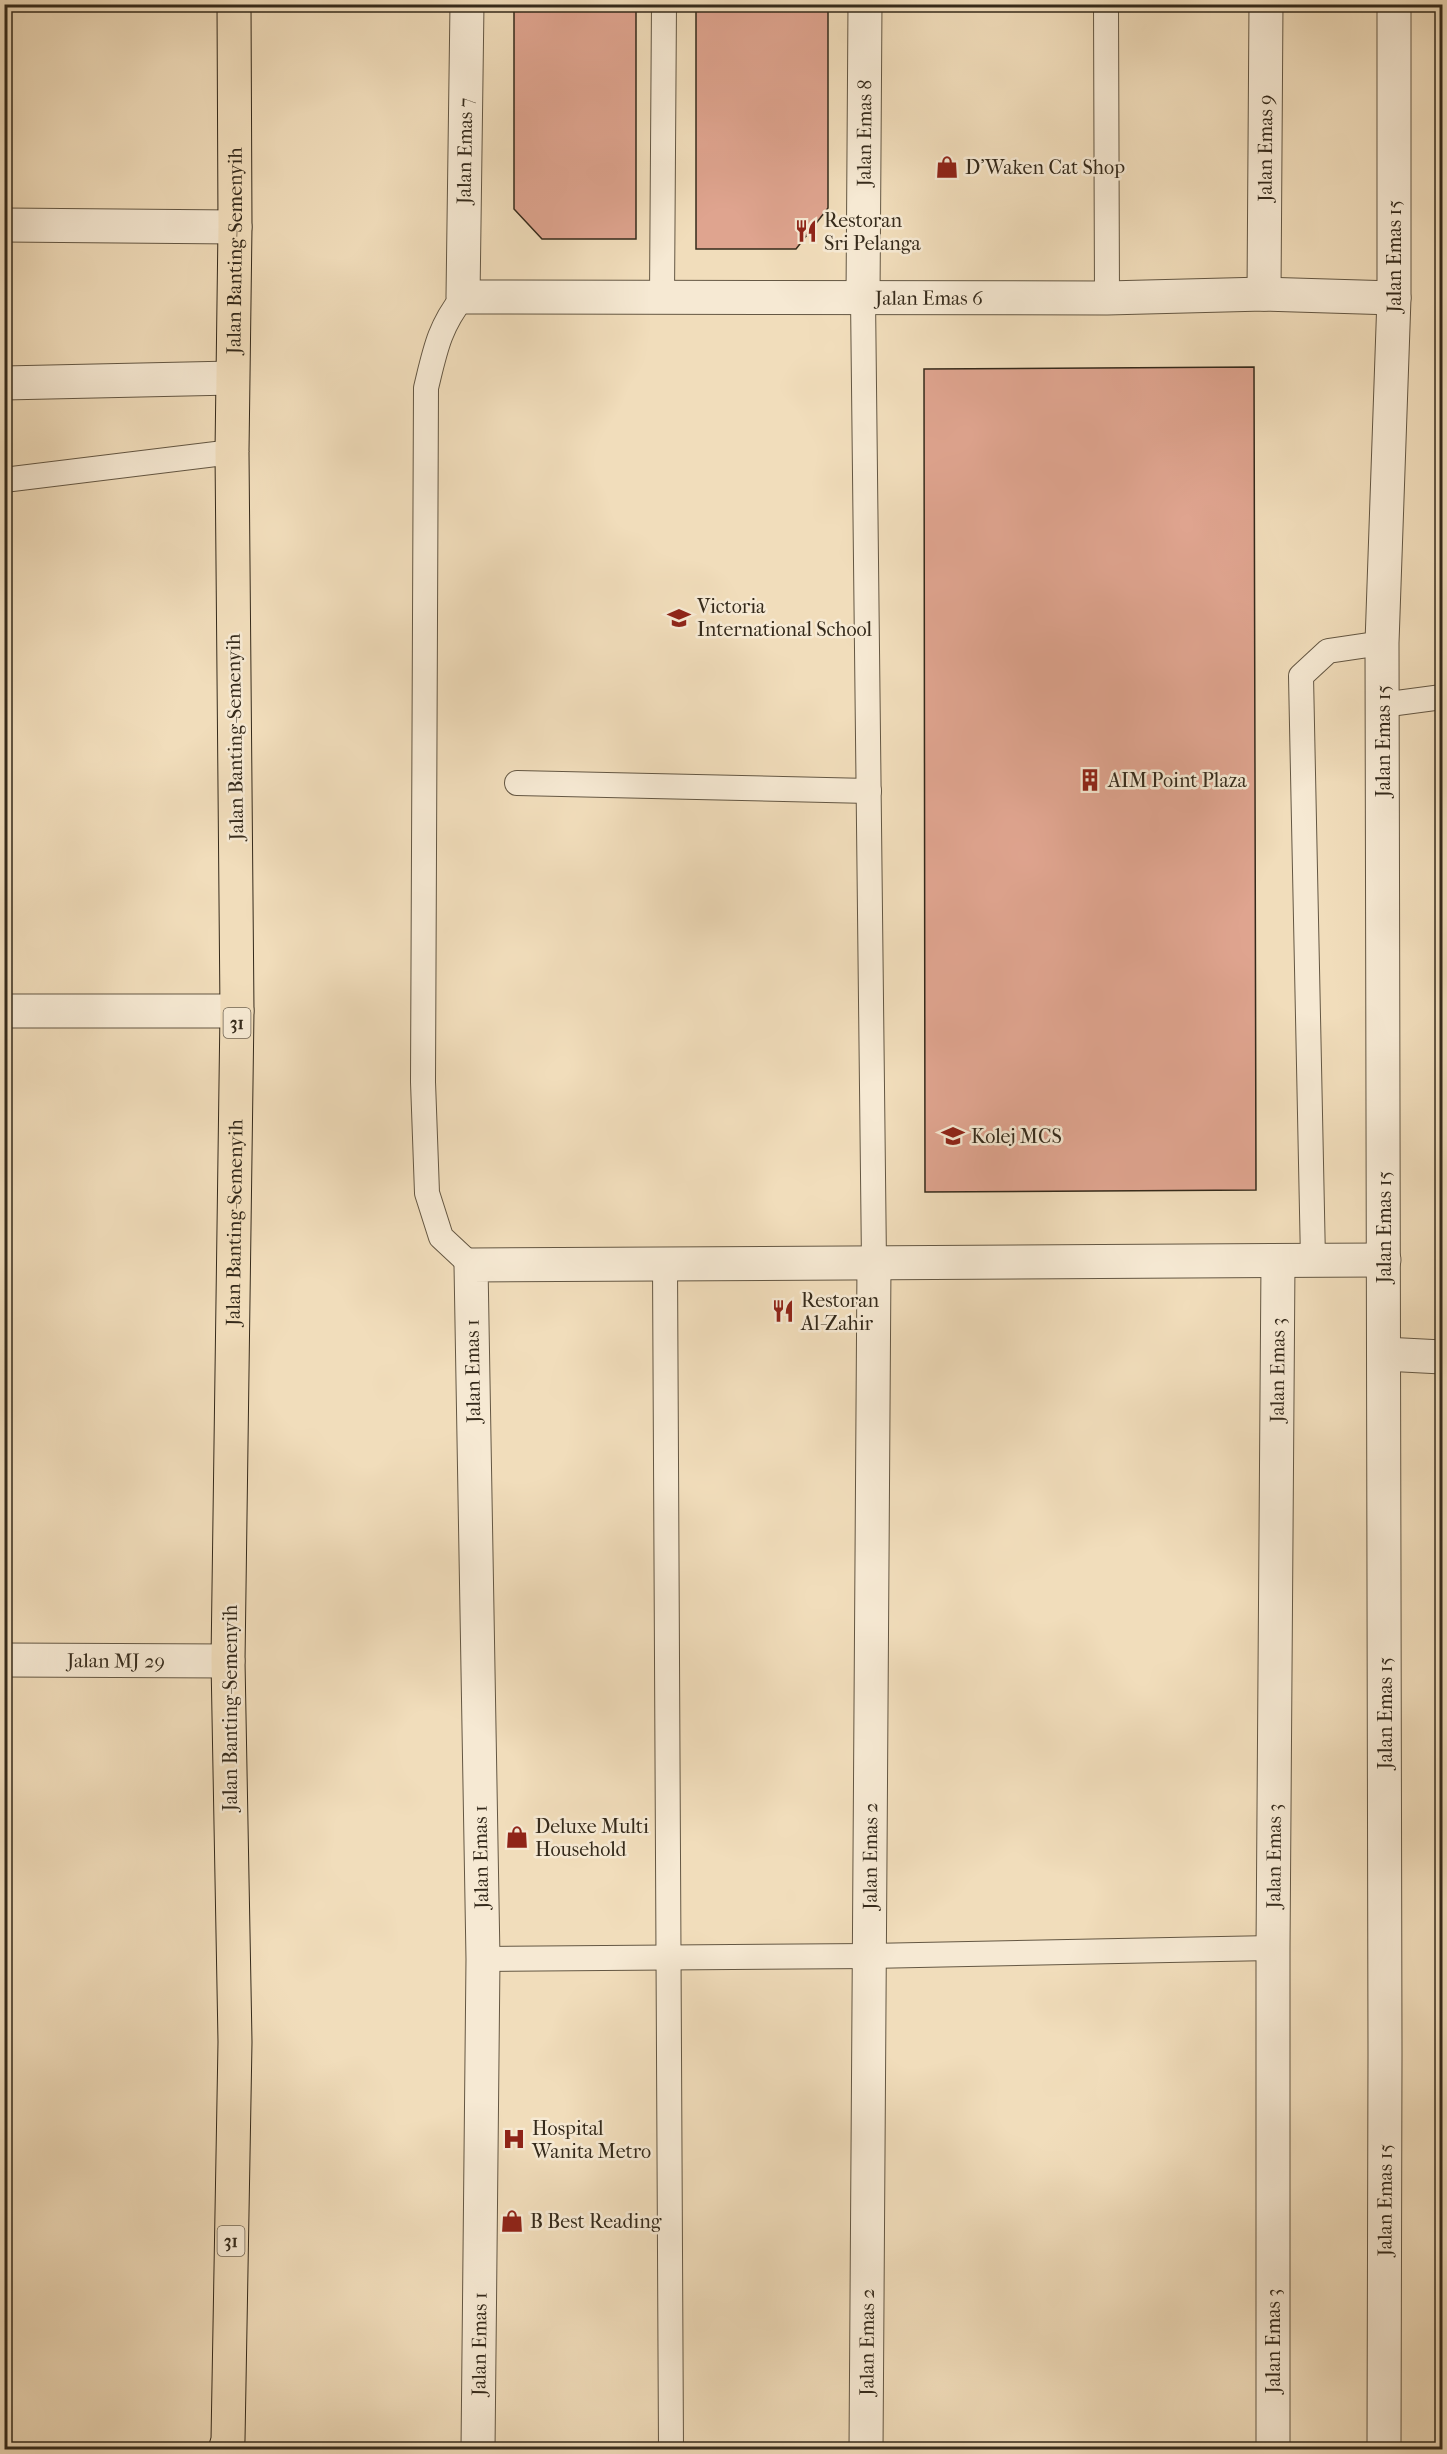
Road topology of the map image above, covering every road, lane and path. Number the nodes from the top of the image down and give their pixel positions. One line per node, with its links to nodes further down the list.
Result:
1 (234, 4): 9 (main road, Jalan Banting-Semenyih / 31)
2 (467, 4): 11 (street, Jalan Emas 7)
3 (664, 4): 12 (lane)
4 (865, 4): 13 (street, Jalan Emas 8)
5 (1106, 4): 14 (lane)
6 (1266, 4): 10 (street, Jalan Emas 9)
7 (1394, 4): 15 (street, Jalan Emas 15)
8 (4, 225): 9 (street)
9 (235, 227): 16 (main road, Jalan Banting-Semenyih / 31)
10 (1264, 294): 14 (street, Jalan Emas 6); 15 (street, Jalan Emas 6)
11 (463, 297): 12 (street, Jalan Emas 6); 32 (lane)
12 (662, 297): 13 (street, Jalan Emas 6)
13 (863, 298): 14 (street, Jalan Emas 6); 24 (lane)
14 (1107, 298)
15 (1394, 298): 20 (street, Jalan Emas 15)
16 (232, 378): 17 (street); 18 (main road, Jalan Banting-Semenyih / 31)
17 (4, 383)
18 (232, 452): 19 (lane); 26 (main road, Jalan Banting-Semenyih / 31)
19 (4, 480)
20 (1382, 643): 22 (street, Jalan Emas 15); 27 (lane)
21 (1443, 697): 22 (lane)
22 (1382, 705): 28 (street, Jalan Emas 15)
23 (517, 783): 24 (lane)
24 (869, 791): 30 (lane)
25 (4, 1011): 26 (street)
26 (237, 1011): 36 (main road, Jalan Banting-Semenyih / 31)
27 (1313, 1260): 28 (street); 29 (street)
28 (1384, 1260): 33 (street, Jalan Emas 15)
29 (1278, 1261): 30 (street); 37 (street, Jalan Emas 3)
30 (874, 1263): 31 (street); 38 (street, Jalan Emas 2)
31 (665, 1264): 32 (street); 39 (lane)
32 (471, 1265): 40 (street, Jalan Emas 1)
33 (1384, 1354): 34 (street); 46 (street, Jalan Emas 15)
34 (1443, 1357)
35 (4, 1660): 36 (street, Jalan MJ 29)
36 (228, 1661): 41 (main road, Jalan Banting-Semenyih / 31)
37 (1273, 1948): 38 (lane); 45 (street, Jalan Emas 3)
38 (869, 1956): 39 (lane); 44 (street, Jalan Emas 2)
39 (667, 1958): 40 (lane); 43 (lane)
40 (483, 1959): 42 (street, Jalan Emas 1)
41 (228, 2446)
42 (478, 2450)
43 (671, 2450)
44 (866, 2450)
45 (1272, 2450)
46 (1384, 2450)

